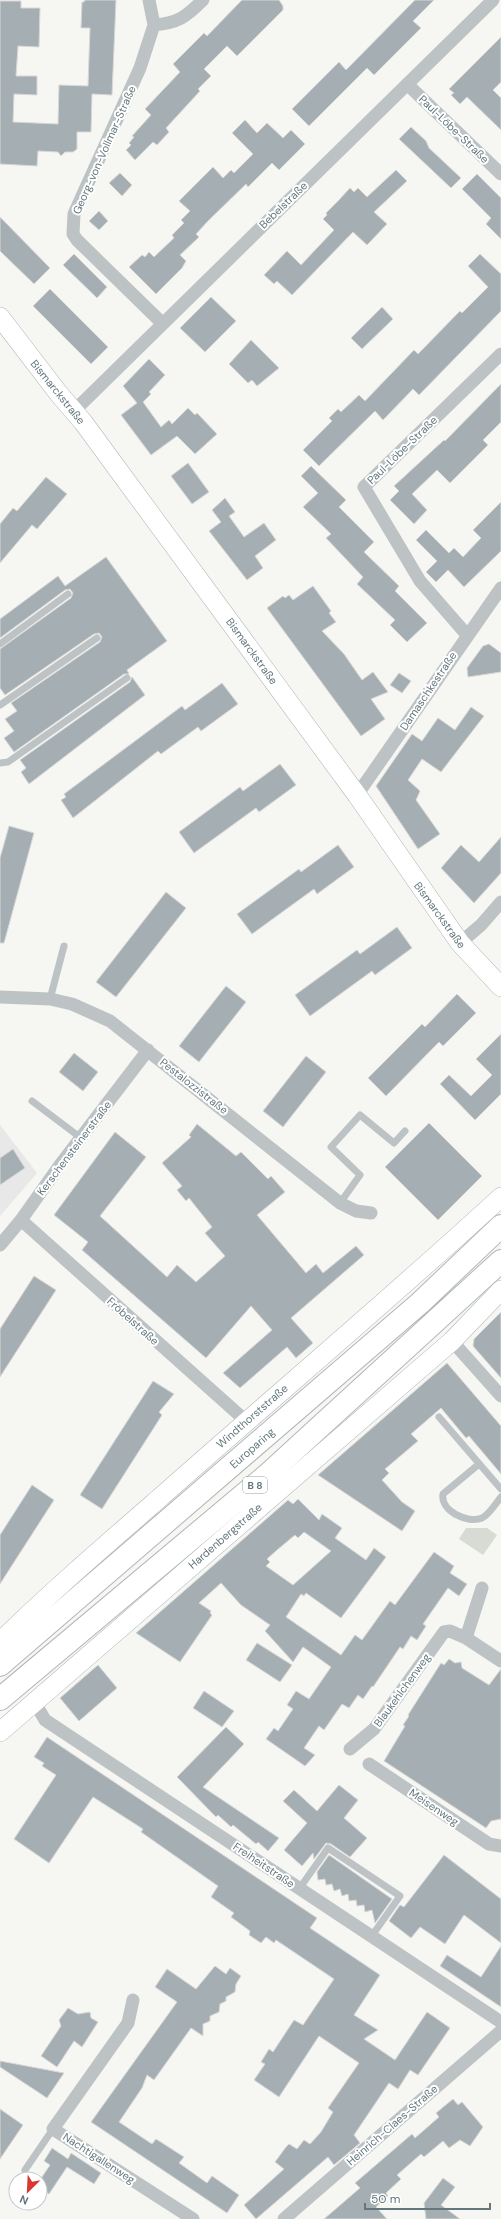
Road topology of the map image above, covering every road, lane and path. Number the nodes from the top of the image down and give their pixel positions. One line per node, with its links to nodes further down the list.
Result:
1 (149, 0): 4 (street)
2 (203, 0): 4 (street)
3 (493, 0): 5 (street, Bebelstraße)
4 (154, 25): 8 (street, Georg-von-Vollmar-Straße)
5 (408, 84): 6 (street, Paul-Löbe-Straße); 8 (street, Bebelstraße)
6 (501, 174)
7 (0, 317): 10 (main road, Bismarckstraße)
8 (162, 324): 10 (street, Bebelstraße)
9 (501, 354): 13 (street, Paul-Löbe-Straße)
10 (74, 411): 19 (main road, Bismarckstraße)
11 (501, 588): 13 (street, Damaschkestraße)
12 (68, 594): 15 (lane)
13 (467, 635): 19 (street, Damaschkestraße)
14 (97, 638): 17 (lane)
15 (0, 644)
16 (127, 678): 18 (lane)
17 (0, 705)
18 (0, 763)
19 (357, 795): 21 (main road, Bismarckstraße)
20 (501, 902): 21 (street)
21 (460, 943): 23 (main road, Bismarckstraße)
22 (64, 946): 25 (lane)
23 (501, 987)
24 (0, 997): 25 (street, Pestalozzistraße)
25 (50, 999): 26 (street, Pestalozzistraße)
26 (148, 1050): 29 (street, Kerschensteinerstraße); 31 (street, Pestalozzistraße)
27 (32, 1101): 29 (lane)
28 (405, 1131): 31 (lane)
29 (81, 1138): 33 (street, Kerschensteinerstraße)
30 (501, 1197): 41 (main road, Windthorststraße)
31 (340, 1203): 32 (street, Pestalozzistraße)
32 (371, 1213)
33 (21, 1220): 35 (street, Kerschensteinerstraße); 41 (street, Fröbelstraße)
34 (501, 1226): 52 (highway, Europaring / B 8)
35 (0, 1245)
36 (501, 1261): 53 (highway, B 8)
37 (501, 1290): 38 (main road, Hardenbergstraße)
38 (452, 1341): 39 (street); 54 (main road, Hardenbergstraße)
39 (501, 1396)
40 (439, 1417): 42 (lane)
41 (246, 1421): 47 (main road, Windthorststraße)
42 (479, 1464): 43 (lane); 45 (lane)
43 (501, 1489)
44 (501, 1497): 45 (lane)
45 (499, 1505)
46 (482, 1588): 49 (street)
47 (39, 1604): 48 (street, Windthorststraße); 50 (main road)
48 (0, 1631)
49 (466, 1638): 51 (street); 56 (street, Blaukehlchenweg)
50 (0, 1642)
51 (501, 1661)
52 (0, 1665)
53 (0, 1699)
54 (34, 1701): 55 (main road, Hardenbergstraße); 59 (street, Freiheitstraße)
55 (0, 1732)
56 (350, 1749)
57 (369, 1764): 58 (street, Meisenweg)
58 (501, 1846)
59 (299, 1889): 60 (street, Freiheitstraße); 60 (lane)
60 (371, 1937): 62 (street, Freiheitstraße)
61 (133, 2000): 64 (street, Nachtigallenweg)
62 (501, 2022)
63 (501, 2031): 67 (street, Heinrich-Claes-Straße)
64 (53, 2129): 65 (lane); 66 (street, Nachtigallenweg)
65 (25, 2170)
66 (193, 2219)
67 (284, 2219)

